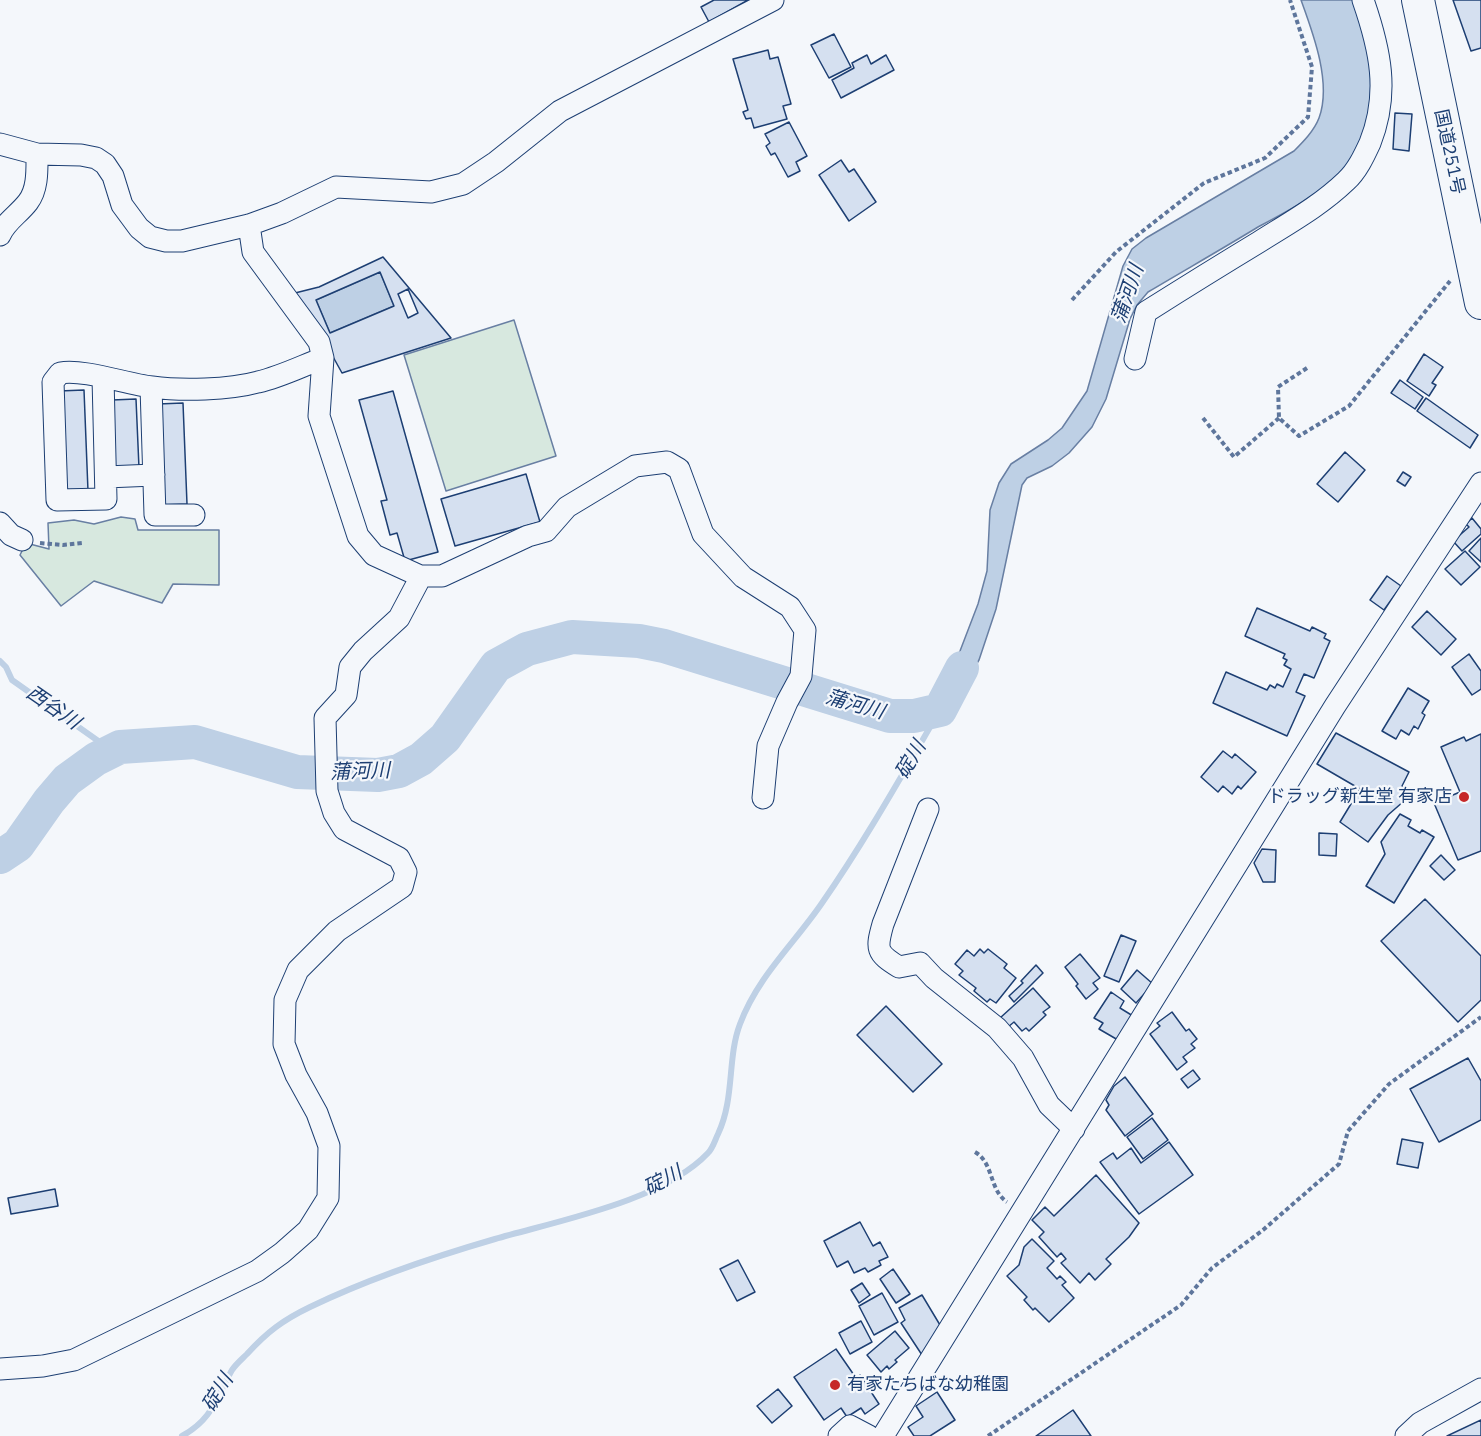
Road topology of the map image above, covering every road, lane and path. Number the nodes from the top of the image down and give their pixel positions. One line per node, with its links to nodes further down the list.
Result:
1 (772, 0): 7 (street)
2 (1290, 0): 10 (path)
3 (1364, 0): 13 (street)
4 (1419, 0): 9 (highway, 国道251号)
5 (0, 144): 6 (street)
6 (37, 154): 7 (street); 8 (street)
7 (249, 225): 12 (street)
8 (0, 235)
9 (1473, 265): 11 (highway, 国道251号); 18 (path)
10 (1072, 300)
11 (1481, 303)
12 (323, 358): 16 (street); 26 (street)
13 (1135, 359)
14 (1306, 368): 18 (path)
15 (103, 378): 16 (street); 20 (street); 20 (street)
16 (151, 387): 19 (street)
17 (1203, 418): 18 (path)
18 (1279, 418)
19 (154, 475): 20 (street); 22 (street)
20 (106, 477)
21 (1481, 483): 30 (street)
22 (194, 515)
23 (0, 523): 24 (street)
24 (22, 540): 25 (path)
25 (82, 543)
26 (420, 576): 27 (street); 33 (street)
27 (763, 798)
28 (928, 809): 30 (street)
29 (1481, 1017): 38 (path)
30 (1074, 1129): 32 (street)
31 (975, 1152): 32 (path)
32 (1022, 1211): 37 (street)
33 (0, 1369)
34 (1481, 1389): 39 (street)
35 (840, 1436): 36 (street)
36 (869, 1436)
37 (883, 1436)
38 (988, 1436)
39 (1406, 1436)

